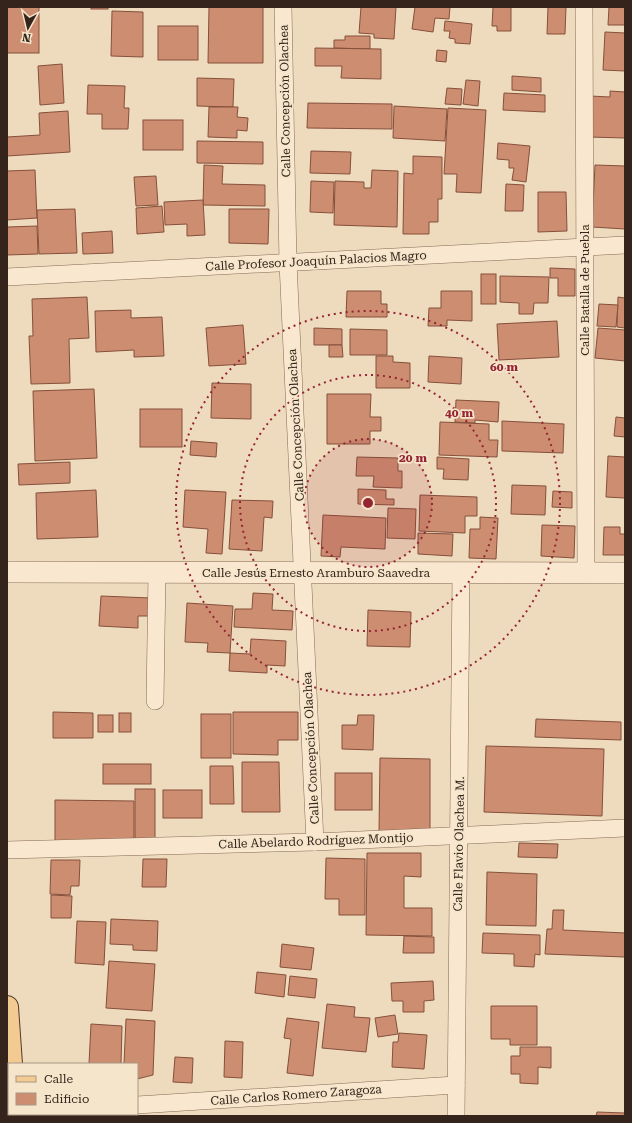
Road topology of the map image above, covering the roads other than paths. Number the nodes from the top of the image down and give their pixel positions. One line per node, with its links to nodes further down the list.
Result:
1 (283, 7): 5 (street, Calle Concepción Olachea)
2 (584, 7): 4 (street, Calle Batalla de Puebla)
3 (625, 245): 4 (street, Calle Profesor Joaquín Palacios Magro)
4 (585, 247): 5 (street, Calle Profesor Joaquín Palacios Magro); 11 (street, Calle Batalla de Puebla)
5 (288, 263): 6 (street, Calle Profesor Joaquín Palacios Magro); 9 (street, Calle Concepción Olachea)
6 (7, 277)
7 (7, 572): 8 (street, Calle Jesús Ernesto Aramburo Saavedra)
8 (157, 572): 9 (street, Calle Jesús Ernesto Aramburo Saavedra); 13 (street)
9 (302, 573): 10 (street, Calle Jesús Ernesto Aramburo Saavedra); 16 (street, Calle Concepción Olachea)
10 (461, 573): 11 (street, Calle Jesús Ernesto Aramburo Saavedra); 15 (street, Calle Flavio Olachea M.)
11 (586, 573): 12 (street, Calle Jesús Ernesto Aramburo Saavedra)
12 (625, 573)
13 (155, 701)
14 (625, 828): 15 (street, Calle Abelardo Rodríguez Montijo)
15 (459, 836): 16 (street, Calle Abelardo Rodríguez Montijo); 20 (street, Calle Flavio Olachea M.)
16 (315, 842): 17 (street, Calle Abelardo Rodríguez Montijo)
17 (7, 850)
18 (7, 1007): 19 (main road)
19 (11, 1063)
20 (456, 1085): 21 (street, Calle Carlos Romero Zaragoza); 22 (street, Calle Flavio Olachea M.)
21 (138, 1105)
22 (456, 1116)

